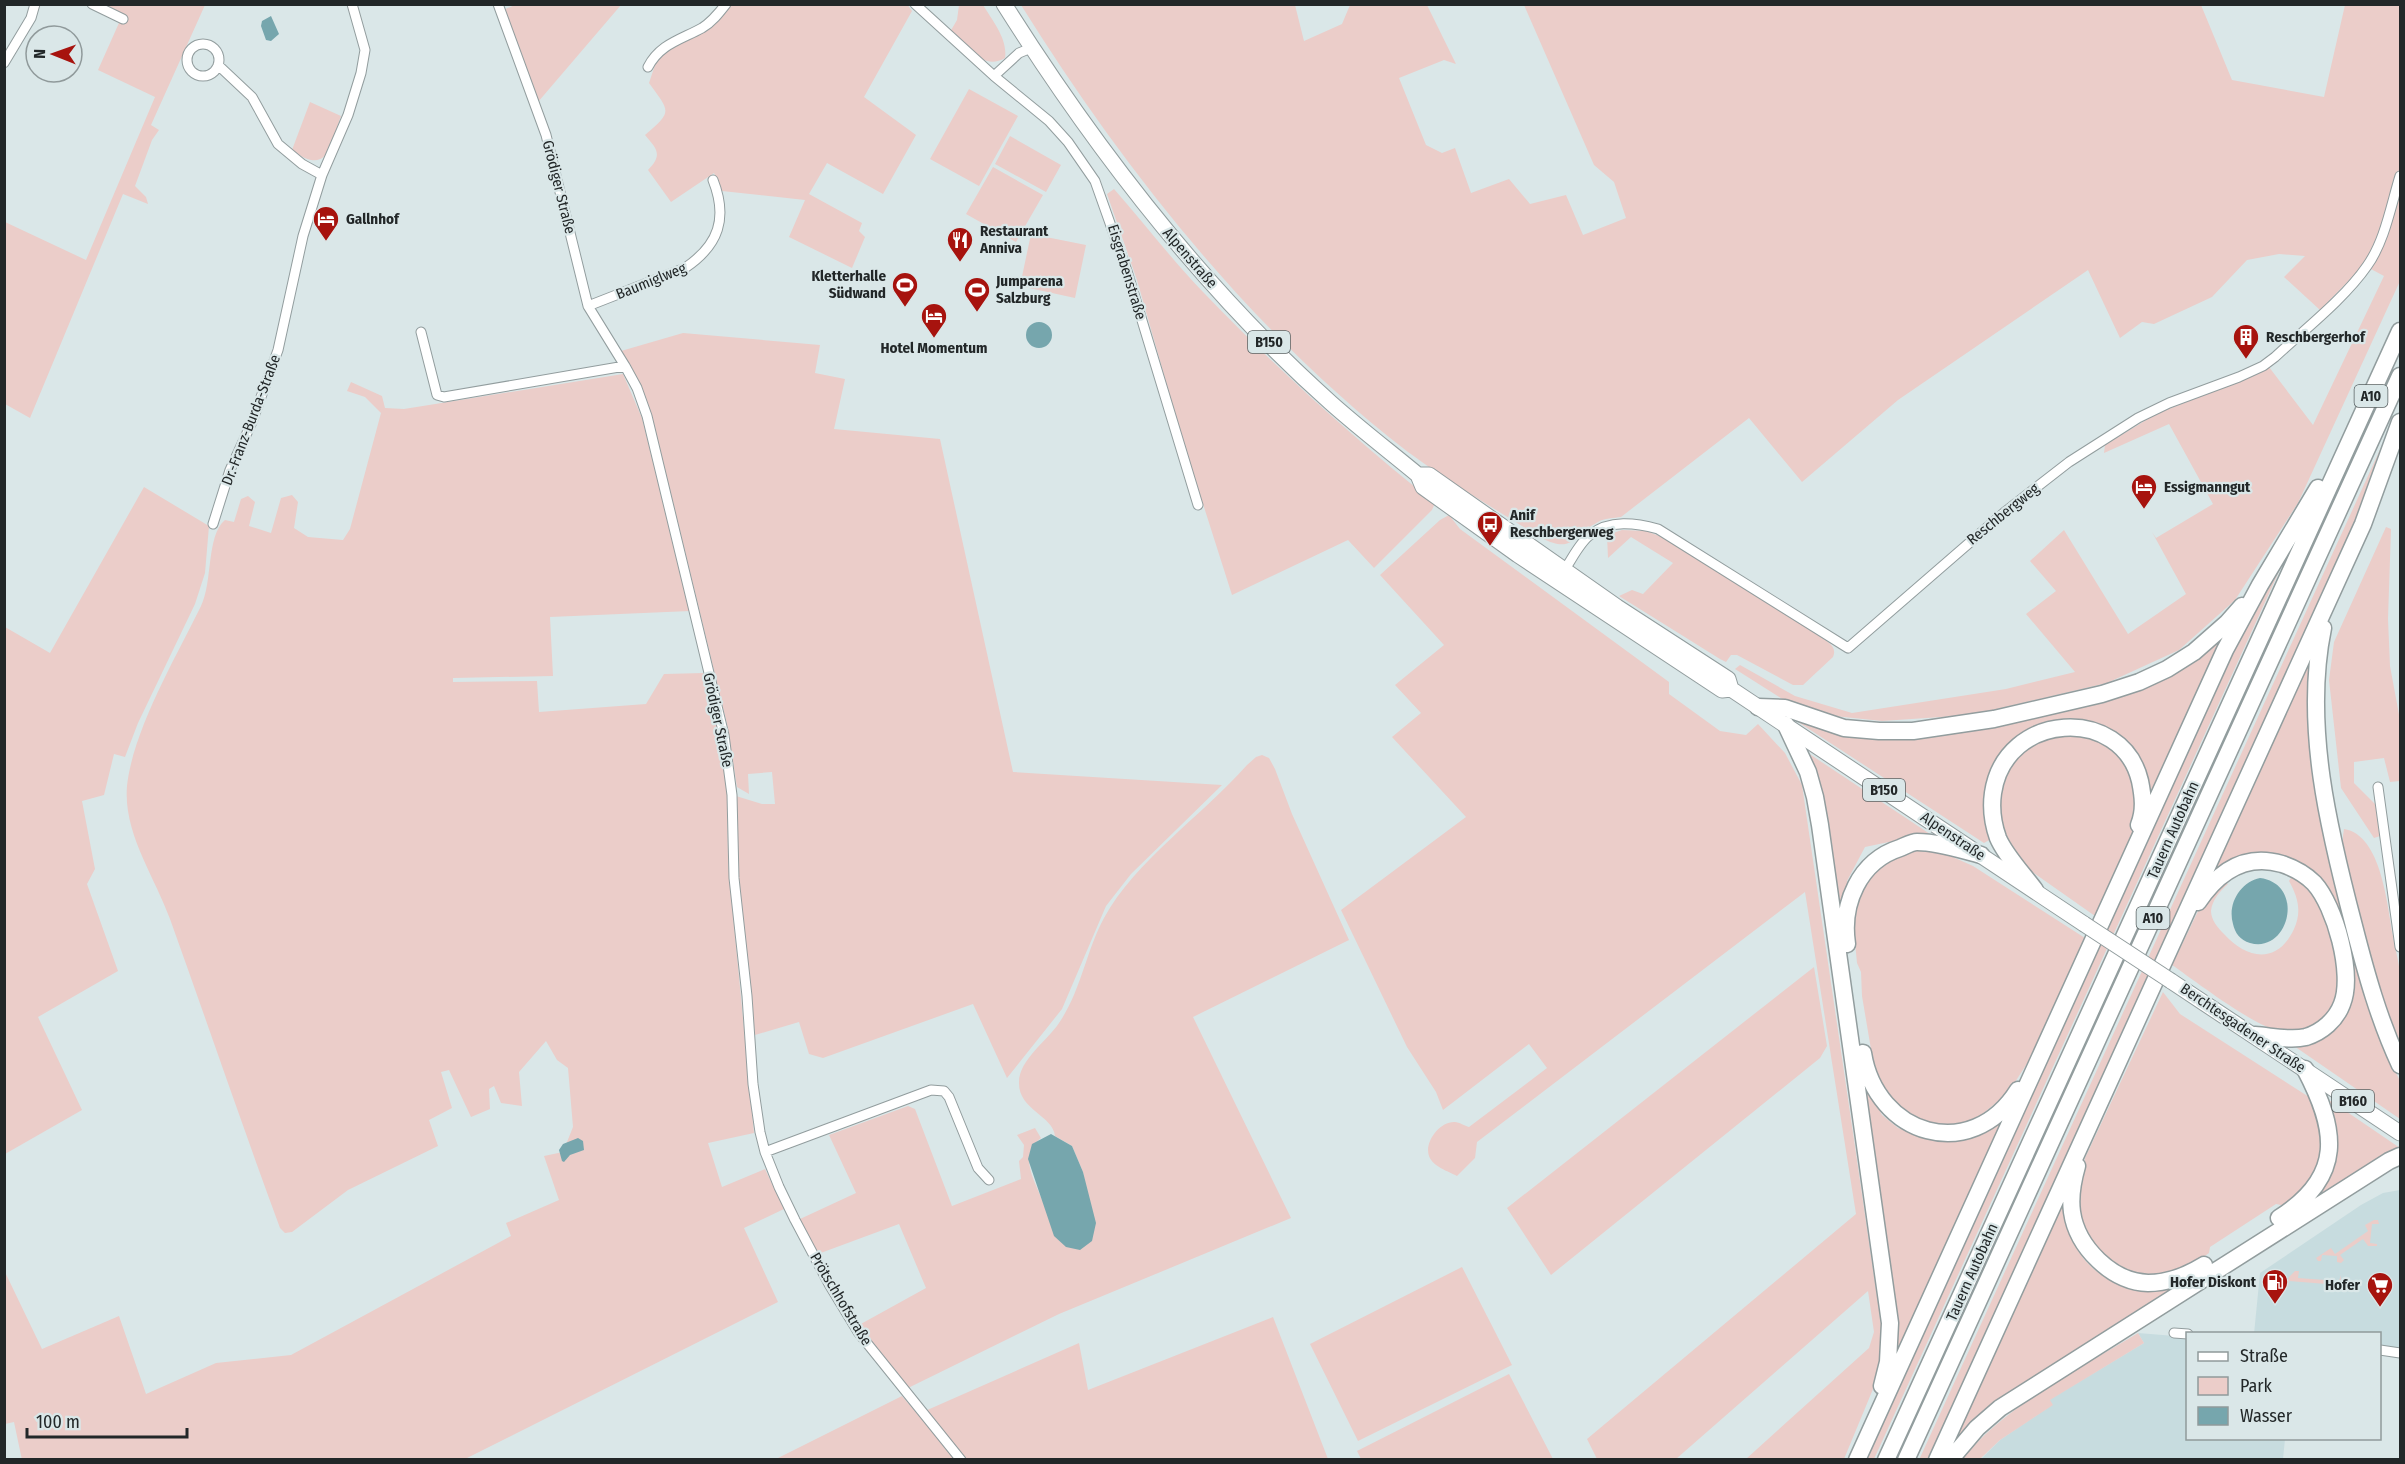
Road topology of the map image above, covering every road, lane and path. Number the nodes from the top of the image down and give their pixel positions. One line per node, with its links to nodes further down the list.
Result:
1 (35, 4): 10 (street)
2 (92, 4): 8 (street)
3 (352, 4): 14 (street, Dr.-Franz-Burda-Straße)
4 (726, 4): 12 (street)
5 (915, 4): 13 (street, Eisgrabenstraße)
6 (1004, 4): 9 (main road, Alpenstraße / B150)
7 (500, 5): 17 (street, Grödiger Straße)
8 (123, 19)
9 (1031, 48): 13 (street); 24 (main road, Alpenstraße / B150)
10 (4, 63)
11 (218, 65): 14 (street)
12 (648, 67)
13 (994, 76): 25 (street, Eisgrabenstraße)
14 (322, 175): 26 (street, Dr.-Franz-Burda-Straße)
15 (2400, 176): 27 (street, Reschbergweg)
16 (713, 180): 17 (street, Baumiglweg)
17 (588, 306): 20 (street, Grödiger Straße)
18 (2400, 331): 23 (highway, Tauern Autobahn / A10)
19 (421, 332): 20 (street)
20 (625, 366): 45 (street, Grödiger Straße)
21 (2400, 376): 59 (highway, Tauern Autobahn / A10)
22 (2400, 422): 29 (highway)
23 (2342, 461): 28 (highway); 58 (highway, Tauern Autobahn / A10)
24 (1418, 475): 27 (main road, Alpenstraße / B150); 30 (main road, Alpenstraße / B150)
25 (1198, 505)
26 (213, 525)
27 (1565, 569): 30 (main road, Alpenstraße / B150)
28 (2260, 585): 31 (highway); 35 (highway)
29 (2326, 604): 37 (highway); 43 (highway)
30 (1731, 689): 31 (main road, Alpenstraße / B150)
31 (1758, 707): 32 (main road, Alpenstraße / B150)
32 (1786, 725): 34 (main road, Alpenstraße / B150); 55 (highway)
33 (2378, 787): 39 (street)
34 (1981, 855): 36 (main road, Alpenstraße / B150); 42 (highway)
35 (2133, 855): 36 (highway); 42 (highway)
36 (2035, 890): 38 (main road, Alpenstraße / B150)
37 (2181, 921): 41 (highway); 46 (highway)
38 (2084, 924): 40 (main road, Berchtesgadener Straße / B150, bridge)
39 (2400, 947)
40 (2129, 953): 41 (main road, Berchtesgadener Straße / B160, bridge)
41 (2255, 1035): 44 (main road, Berchtesgadener Straße / B160)
42 (2043, 1052): 55 (highway)
43 (2400, 1065)
44 (2305, 1069): 46 (highway); 47 (main road, Berchtesgadener Straße / B160)
45 (753, 1084): 48 (street, Prötschhofstraße)
46 (2088, 1126): 60 (highway)
47 (2400, 1133)
48 (765, 1152): 50 (street); 56 (street, Prötschhofstraße)
49 (2400, 1156): 61 (highway)
50 (989, 1180)
51 (2174, 1333): 52 (street)
52 (2186, 1334)
53 (2381, 1350): 54 (street)
54 (2400, 1353)
55 (1879, 1412): 57 (highway)
56 (961, 1460)
57 (1857, 1460)
58 (1886, 1460)
59 (1906, 1460)
60 (1937, 1460)
61 (1950, 1460)

